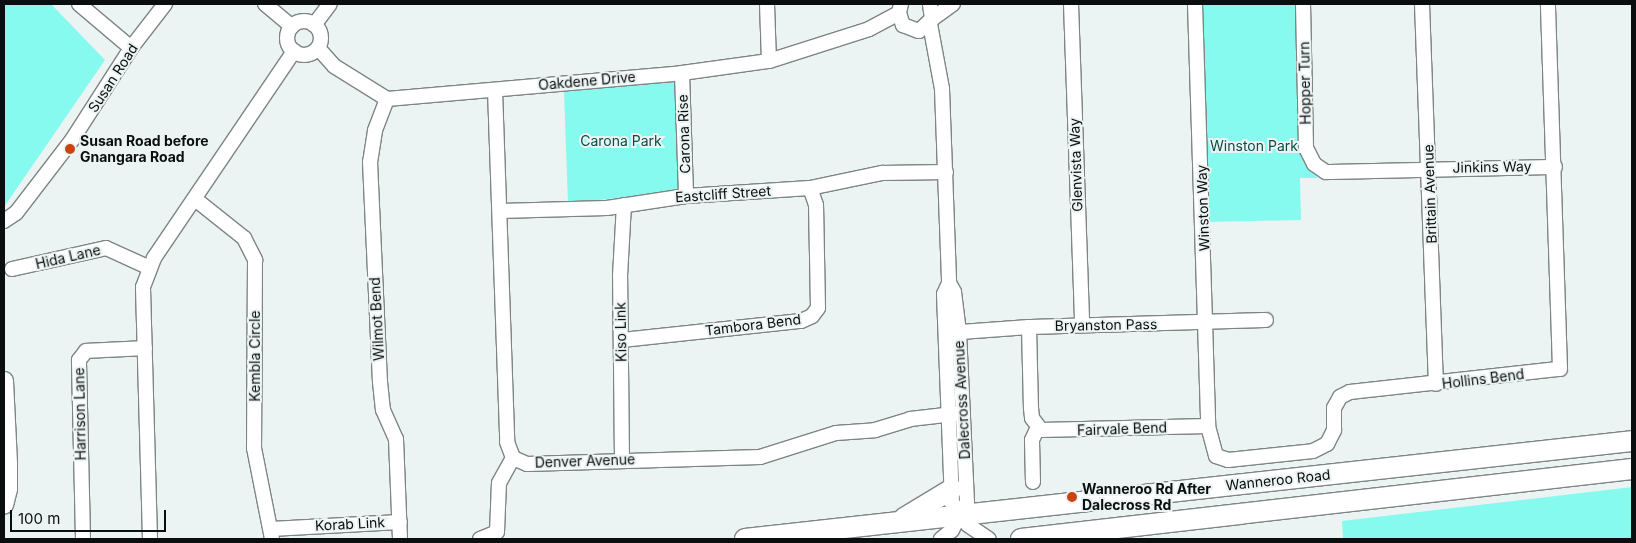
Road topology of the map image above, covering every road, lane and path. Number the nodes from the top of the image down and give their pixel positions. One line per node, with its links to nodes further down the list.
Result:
1 (79, 4): 19 (street)
2 (166, 4): 19 (street, Susan Road)
3 (264, 4): 16 (street)
4 (330, 4): 15 (street)
5 (767, 4): 22 (street)
6 (930, 4): 14 (street, Dalecross Avenue)
7 (953, 4): 14 (street)
8 (1071, 4): 40 (street, Glenvista Way)
9 (1195, 4): 39 (street, Winston Way)
10 (1303, 4): 28 (street, Hopper Turn)
11 (1422, 4): 28 (street, Brittain Avenue)
12 (1548, 4): 27 (street, Hollins Bend)
13 (900, 7): 17 (street, Oakdene Drive); 18 (street, Dalecross Avenue)
14 (931, 22): 18 (street); 23 (street, Dalecross Avenue)
15 (314, 25): 16 (street); 20 (street)
16 (292, 27): 21 (street)
17 (869, 29): 18 (street, Oakdene Drive); 22 (street, Oakdene Drive)
18 (910, 30): 23 (street, Dalecross Avenue)
19 (131, 48): 35 (street, Susan Road)
20 (318, 48): 21 (street); 26 (street)
21 (294, 51): 32 (street)
22 (769, 60): 24 (street, Oakdene Drive)
23 (938, 64): 29 (street, Dalecross Avenue)
24 (682, 73): 25 (street, Oakdene Drive); 31 (street, Carona Rise)
25 (495, 90): 26 (street, Oakdene Drive); 34 (street)
26 (387, 99): 58 (street, Wilmot Bend)
27 (1556, 167): 28 (street, Jinkins Way); 46 (street, Hollins Bend)
28 (1429, 169): 46 (street, Brittain Avenue)
29 (946, 172): 30 (street, Eastcliff Street); 42 (street, Dalecross Avenue)
30 (810, 188): 31 (street, Eastcliff Street); 43 (street, Tambora Bend)
31 (686, 196): 33 (street, Eastcliff Street)
32 (194, 199): 36 (street); 60 (street, Kembla Circle)
33 (624, 205): 34 (street, Eastcliff Street); 43 (street, Kiso Link)
34 (500, 212): 51 (street)
35 (4, 221)
36 (150, 268): 37 (street, Hida Lane); 44 (street)
37 (12, 269)
38 (1266, 320): 39 (street, Bryanston Pass)
39 (1207, 323): 40 (street, Bryanston Pass); 48 (street, Hollins Bend)
40 (1082, 325): 41 (street, Bryanston Pass)
41 (1029, 327): 42 (street, Bryanston Pass); 49 (street)
42 (953, 333): 47 (street, Dalecross Avenue)
43 (622, 340): 52 (street, Kiso Link)
44 (145, 348): 61 (street, Harrison Lane); 62 (street)
45 (4, 383): 56 (main road)
46 (1436, 384): 48 (street, Hollins Bend)
47 (956, 414): 52 (street, Denver Avenue); 55 (street, Dalecross Avenue); 57 (street, Dalecross Avenue)
48 (1208, 426): 49 (street, Fairvale Bend)
49 (1038, 427): 54 (street)
50 (1632, 441): 57 (highway, Wanneroo Road)
51 (513, 458): 52 (street, Denver Avenue); 64 (street)
52 (622, 460)
53 (1632, 469): 68 (highway)
54 (1034, 482)
55 (952, 489): 57 (street, Dalecross Avenue); 59 (highway)
56 (4, 505)
57 (960, 516): 59 (highway, Wanneroo Road); 66 (street, Dalecross Avenue); 67 (street, Dalecross Avenue)
58 (400, 522): 60 (street, Korab Link); 63 (street, Wilmot Bend)
59 (896, 523): 65 (highway, Wanneroo Road)
60 (271, 534)
61 (83, 539)
62 (150, 539)
63 (400, 539)
64 (480, 539)
65 (745, 539)
66 (941, 539)
67 (989, 539)
68 (1021, 539)

